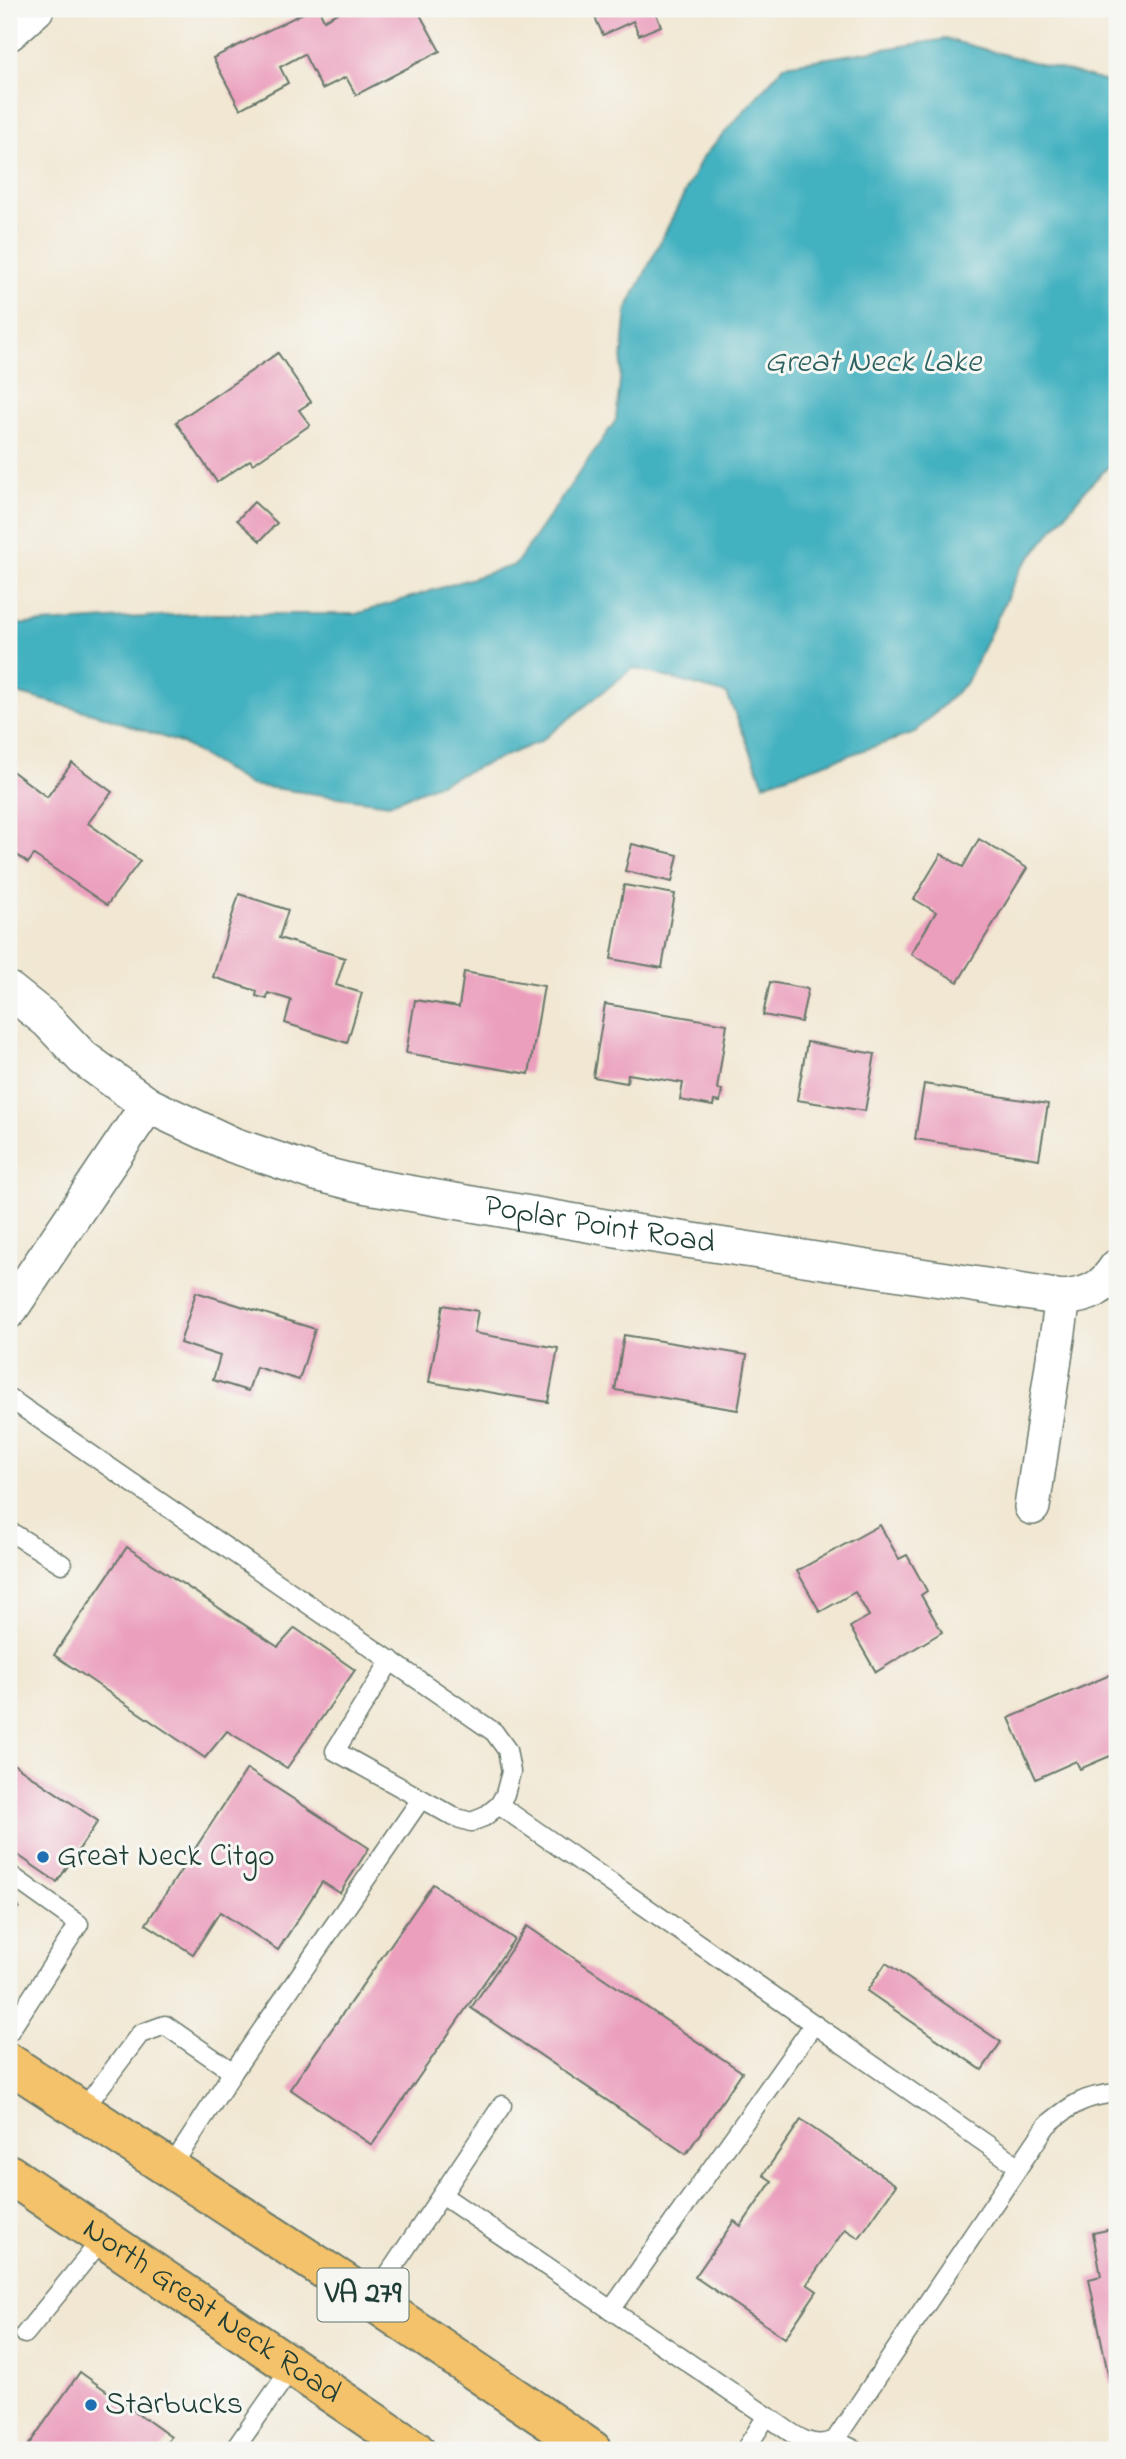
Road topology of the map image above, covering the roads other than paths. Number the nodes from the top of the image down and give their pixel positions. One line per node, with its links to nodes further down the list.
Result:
1 (36, 9): 2 (street)
2 (9, 33)
3 (9, 990): 4 (street, Poplar Point Road)
4 (148, 1105): 6 (street, Poplar Point Road); 7 (street)
5 (1117, 1267): 6 (street)
6 (1063, 1298): 9 (street)
7 (9, 1311)
8 (9, 1398): 12 (lane)
9 (1032, 1507)
10 (11, 1538): 11 (lane)
11 (62, 1564)
12 (391, 1660): 13 (lane); 14 (lane)
13 (421, 1799): 14 (lane); 19 (lane)
14 (499, 1804): 16 (lane)
15 (9, 1874): 17 (lane)
16 (814, 2024): 23 (lane); 29 (lane)
17 (9, 2032)
18 (9, 2063): 22 (main road, VA 279)
19 (233, 2072): 22 (lane); 24 (lane)
20 (1117, 2093): 23 (lane)
21 (502, 2105): 26 (lane)
22 (82, 2111): 24 (main road, VA 279)
23 (1018, 2166): 33 (lane)
24 (170, 2169): 28 (main road, VA 279)
25 (9, 2174): 27 (main road, North Great Neck Road)
26 (442, 2195): 28 (lane); 29 (lane)
27 (103, 2238): 30 (lane); 31 (main road, North Great Neck Road)
28 (371, 2300): 36 (main road, VA 279)
29 (611, 2310): 32 (lane)
30 (25, 2334)
31 (292, 2367): 34 (lane); 35 (main road, North Great Neck Road)
32 (767, 2416): 33 (lane); 37 (lane)
33 (835, 2440): 38 (lane)
34 (234, 2450)
35 (415, 2450)
36 (592, 2450)
37 (745, 2450)
38 (855, 2450)

